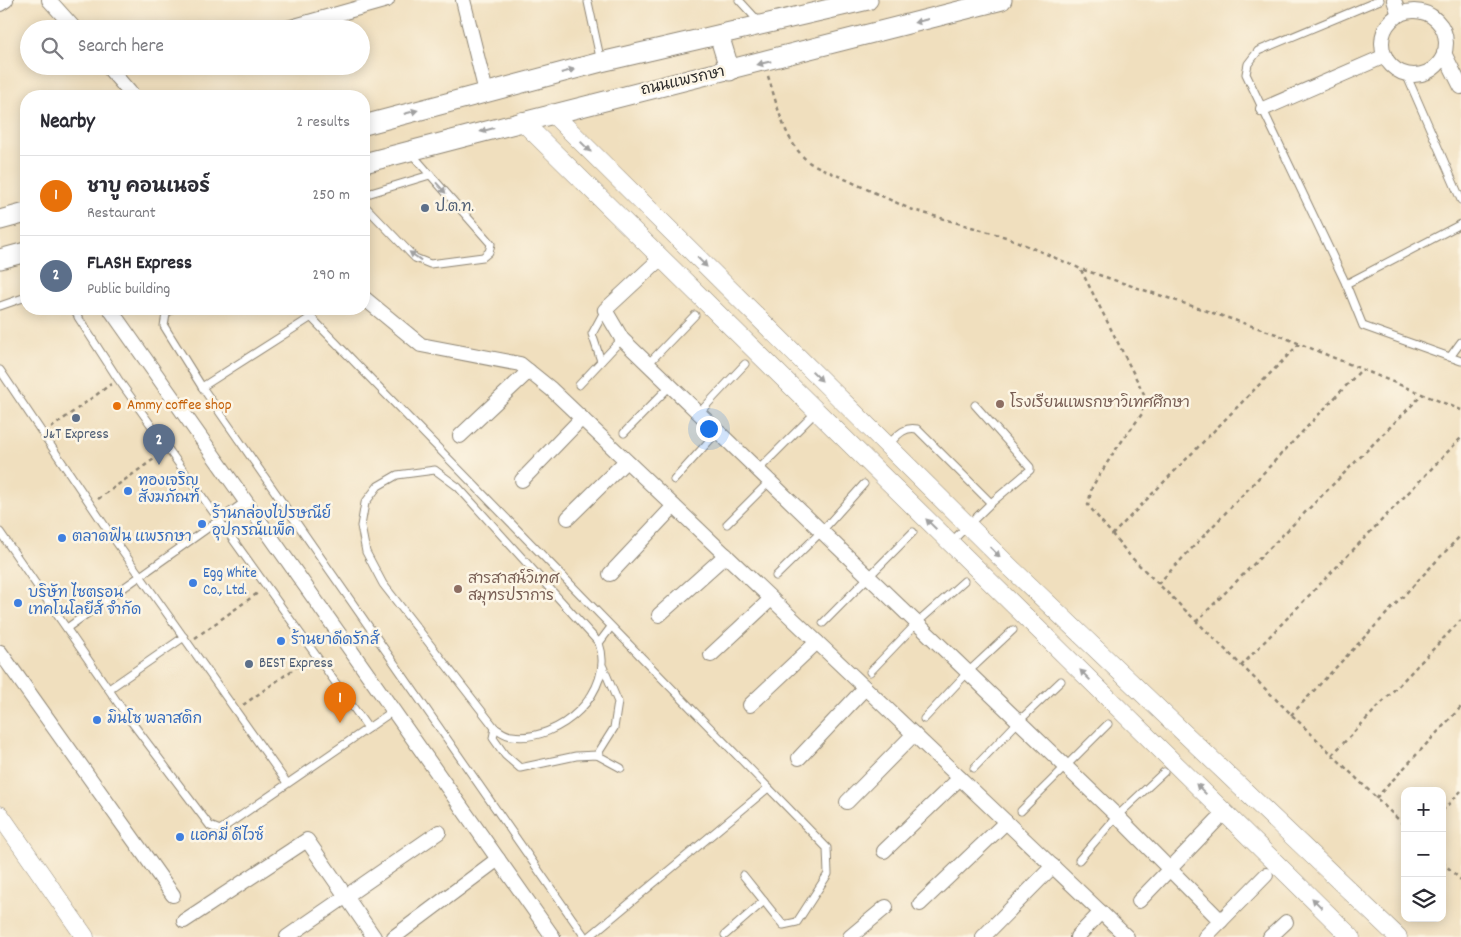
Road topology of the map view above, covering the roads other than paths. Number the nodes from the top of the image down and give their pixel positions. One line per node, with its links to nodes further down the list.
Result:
1 (6, 0): 11 (street)
2 (50, 0): 13 (street)
3 (386, 0): 14 (street)
4 (463, 0): 25 (street)
5 (739, 0): 15 (lane)
6 (868, 0): 15 (main road)
7 (1002, 0): 20 (main road, ถนนแพรกษา, one-way to 20)
8 (1380, 0): 26 (lane)
9 (1394, 0): 12 (street)
10 (588, 2): 19 (lane)
11 (0, 4)
12 (1399, 15): 17 (street); 18 (street)
13 (67, 20)
14 (316, 20)
15 (763, 26): 16 (main road)
16 (719, 35): 19 (main road); 20 (main road)
17 (1444, 53): 21 (street); 23 (street)
18 (1385, 56): 21 (street); 26 (street)
19 (601, 62): 25 (main road, one-way to 19)
20 (730, 71): 27 (main road, ถนนแพรกษา)
21 (1406, 74): 34 (lane)
22 (115, 75): 24 (street)
23 (1461, 87)
24 (128, 90)
25 (486, 92): 29 (main road, one-way to 25)
26 (1263, 109): 42 (lane)
27 (552, 113): 28 (main road, ถนนแพรกษา); 72 (street, one-way to 72)
28 (522, 121): 30 (main road, ถนนแพรกษา, one-way to 30); 40 (street)
29 (370, 123)
30 (409, 151): 31 (main road, ถนนแพรกษา); 32 (lane)
31 (370, 161)
32 (430, 175): 33 (lane); 35 (lane, one-way to 35)
33 (370, 194)
34 (1461, 200)
35 (370, 211)
36 (20, 215): 37 (main road)
37 (0, 220)
38 (1461, 224): 42 (lane)
39 (20, 254): 41 (main road)
40 (661, 258): 46 (street); 66 (street)
41 (0, 259)
42 (1346, 284): 55 (lane)
43 (20, 299): 45 (lane)
44 (370, 303): 61 (street)
45 (0, 306)
46 (605, 310): 53 (street); 56 (lane)
47 (696, 314): 58 (lane)
48 (77, 315): 83 (lane)
49 (114, 315): 79 (street)
50 (166, 315): 64 (lane)
51 (308, 315): 52 (lane)
52 (310, 318): 64 (lane); 100 (lane)
53 (622, 339): 56 (lane); 58 (street)
54 (1461, 342): 55 (lane)
55 (1450, 357): 57 (lane)
56 (601, 361): 62 (lane)
57 (1461, 362)
58 (648, 364): 63 (street)
59 (744, 364): 67 (lane)
60 (0, 370): 92 (lane)
61 (529, 371): 68 (street); 71 (street)
62 (578, 385)
63 (670, 385): 67 (street); 70 (lane)
64 (202, 387): 161 (lane)
65 (975, 405): 80 (lane)
66 (816, 412): 74 (lane); 89 (street, one-way to 66)
67 (699, 413): 69 (street)
68 (582, 418): 73 (street); 75 (street)
69 (718, 431): 74 (street); 76 (lane)
70 (624, 432)
71 (460, 436)
72 (890, 443): 80 (lane); 85 (street)
73 (626, 461): 81 (street); 82 (street)
74 (758, 470): 77 (street)
75 (522, 480)
76 (674, 480)
77 (770, 481): 84 (lane); 86 (street)
78 (864, 484): 86 (lane)
79 (246, 500): 83 (lane); 115 (street)
80 (991, 503): 85 (lane)
81 (674, 506): 90 (street); 91 (street)
82 (568, 518)
83 (219, 520): 92 (lane); 119 (lane)
84 (727, 524)
85 (971, 524): 89 (lane); 169 (street, one-way to 169)
86 (822, 531): 93 (lane); 94 (street)
87 (0, 532): 101 (lane)
88 (914, 532): 94 (lane)
89 (950, 543): 168 (street, one-way to 89)
90 (726, 555): 96 (street); 97 (street)
91 (610, 574)
92 (142, 576): 101 (lane); 103 (lane)
93 (776, 576)
94 (868, 576): 98 (lane); 99 (street)
95 (964, 581): 99 (lane)
96 (771, 599): 104 (street); 107 (street)
97 (659, 615)
98 (823, 622)
99 (917, 623): 109 (lane); 110 (street)
100 (611, 627): 105 (lane); 130 (lane)
101 (67, 628): 113 (lane)
102 (1013, 630): 110 (lane)
103 (186, 640): 113 (lane); 129 (lane)
104 (817, 642): 112 (street); 114 (street)
105 (600, 643): 108 (lane); 120 (lane)
106 (0, 652): 145 (street)
107 (711, 655)
108 (603, 667): 120 (lane); 122 (lane)
109 (870, 672)
110 (968, 672): 116 (lane); 117 (street)
111 (1061, 681): 117 (lane)
112 (865, 688): 121 (street); 123 (street)
113 (109, 689): 129 (lane)
114 (750, 705)
115 (393, 711): 119 (lane); 139 (street)
116 (924, 719)
117 (1019, 721): 124 (street); 126 (lane)
118 (1108, 724): 124 (lane)
119 (368, 728): 129 (lane)
120 (494, 728): 122 (lane)
121 (914, 734): 128 (street); 131 (street)
122 (597, 755): 125 (lane)
123 (799, 758)
124 (1065, 766): 132 (lane); 134 (street)
125 (621, 768)
126 (974, 768)
127 (1164, 772): 134 (lane)
128 (960, 778): 136 (street); 138 (street)
129 (287, 783)
130 (768, 788): 147 (lane); 161 (lane)
131 (847, 802)
132 (1022, 811)
133 (0, 814): 156 (street)
134 (1117, 816): 140 (lane); 142 (street)
135 (1217, 820): 142 (street)
136 (1006, 822): 141 (street); 149 (street)
137 (439, 832): 146 (street)
138 (884, 851)
139 (498, 859): 159 (street); 160 (street)
140 (1078, 860)
141 (1053, 866): 151 (street); 163 (street)
142 (1170, 868): 148 (street); 153 (street)
143 (743, 875): 147 (lane)
144 (1266, 875): 153 (street)
145 (173, 896)
146 (346, 896): 152 (street); 157 (street); 158 (street)
147 (764, 901): 155 (lane)
148 (1139, 901)
149 (920, 904)
150 (886, 907): 162 (street)
151 (1101, 912): 164 (street); 165 (street)
152 (184, 921)
153 (1221, 921): 166 (street)
154 (1286, 922): 167 (street)
155 (725, 935)
156 (85, 937)
157 (287, 937)
158 (374, 937)
159 (394, 937)
160 (553, 937)
161 (587, 937)
162 (850, 937)
163 (982, 937)
164 (1077, 937)
165 (1127, 937)
166 (1205, 937)
167 (1270, 937)
168 (1351, 937)
169 (1398, 937)

